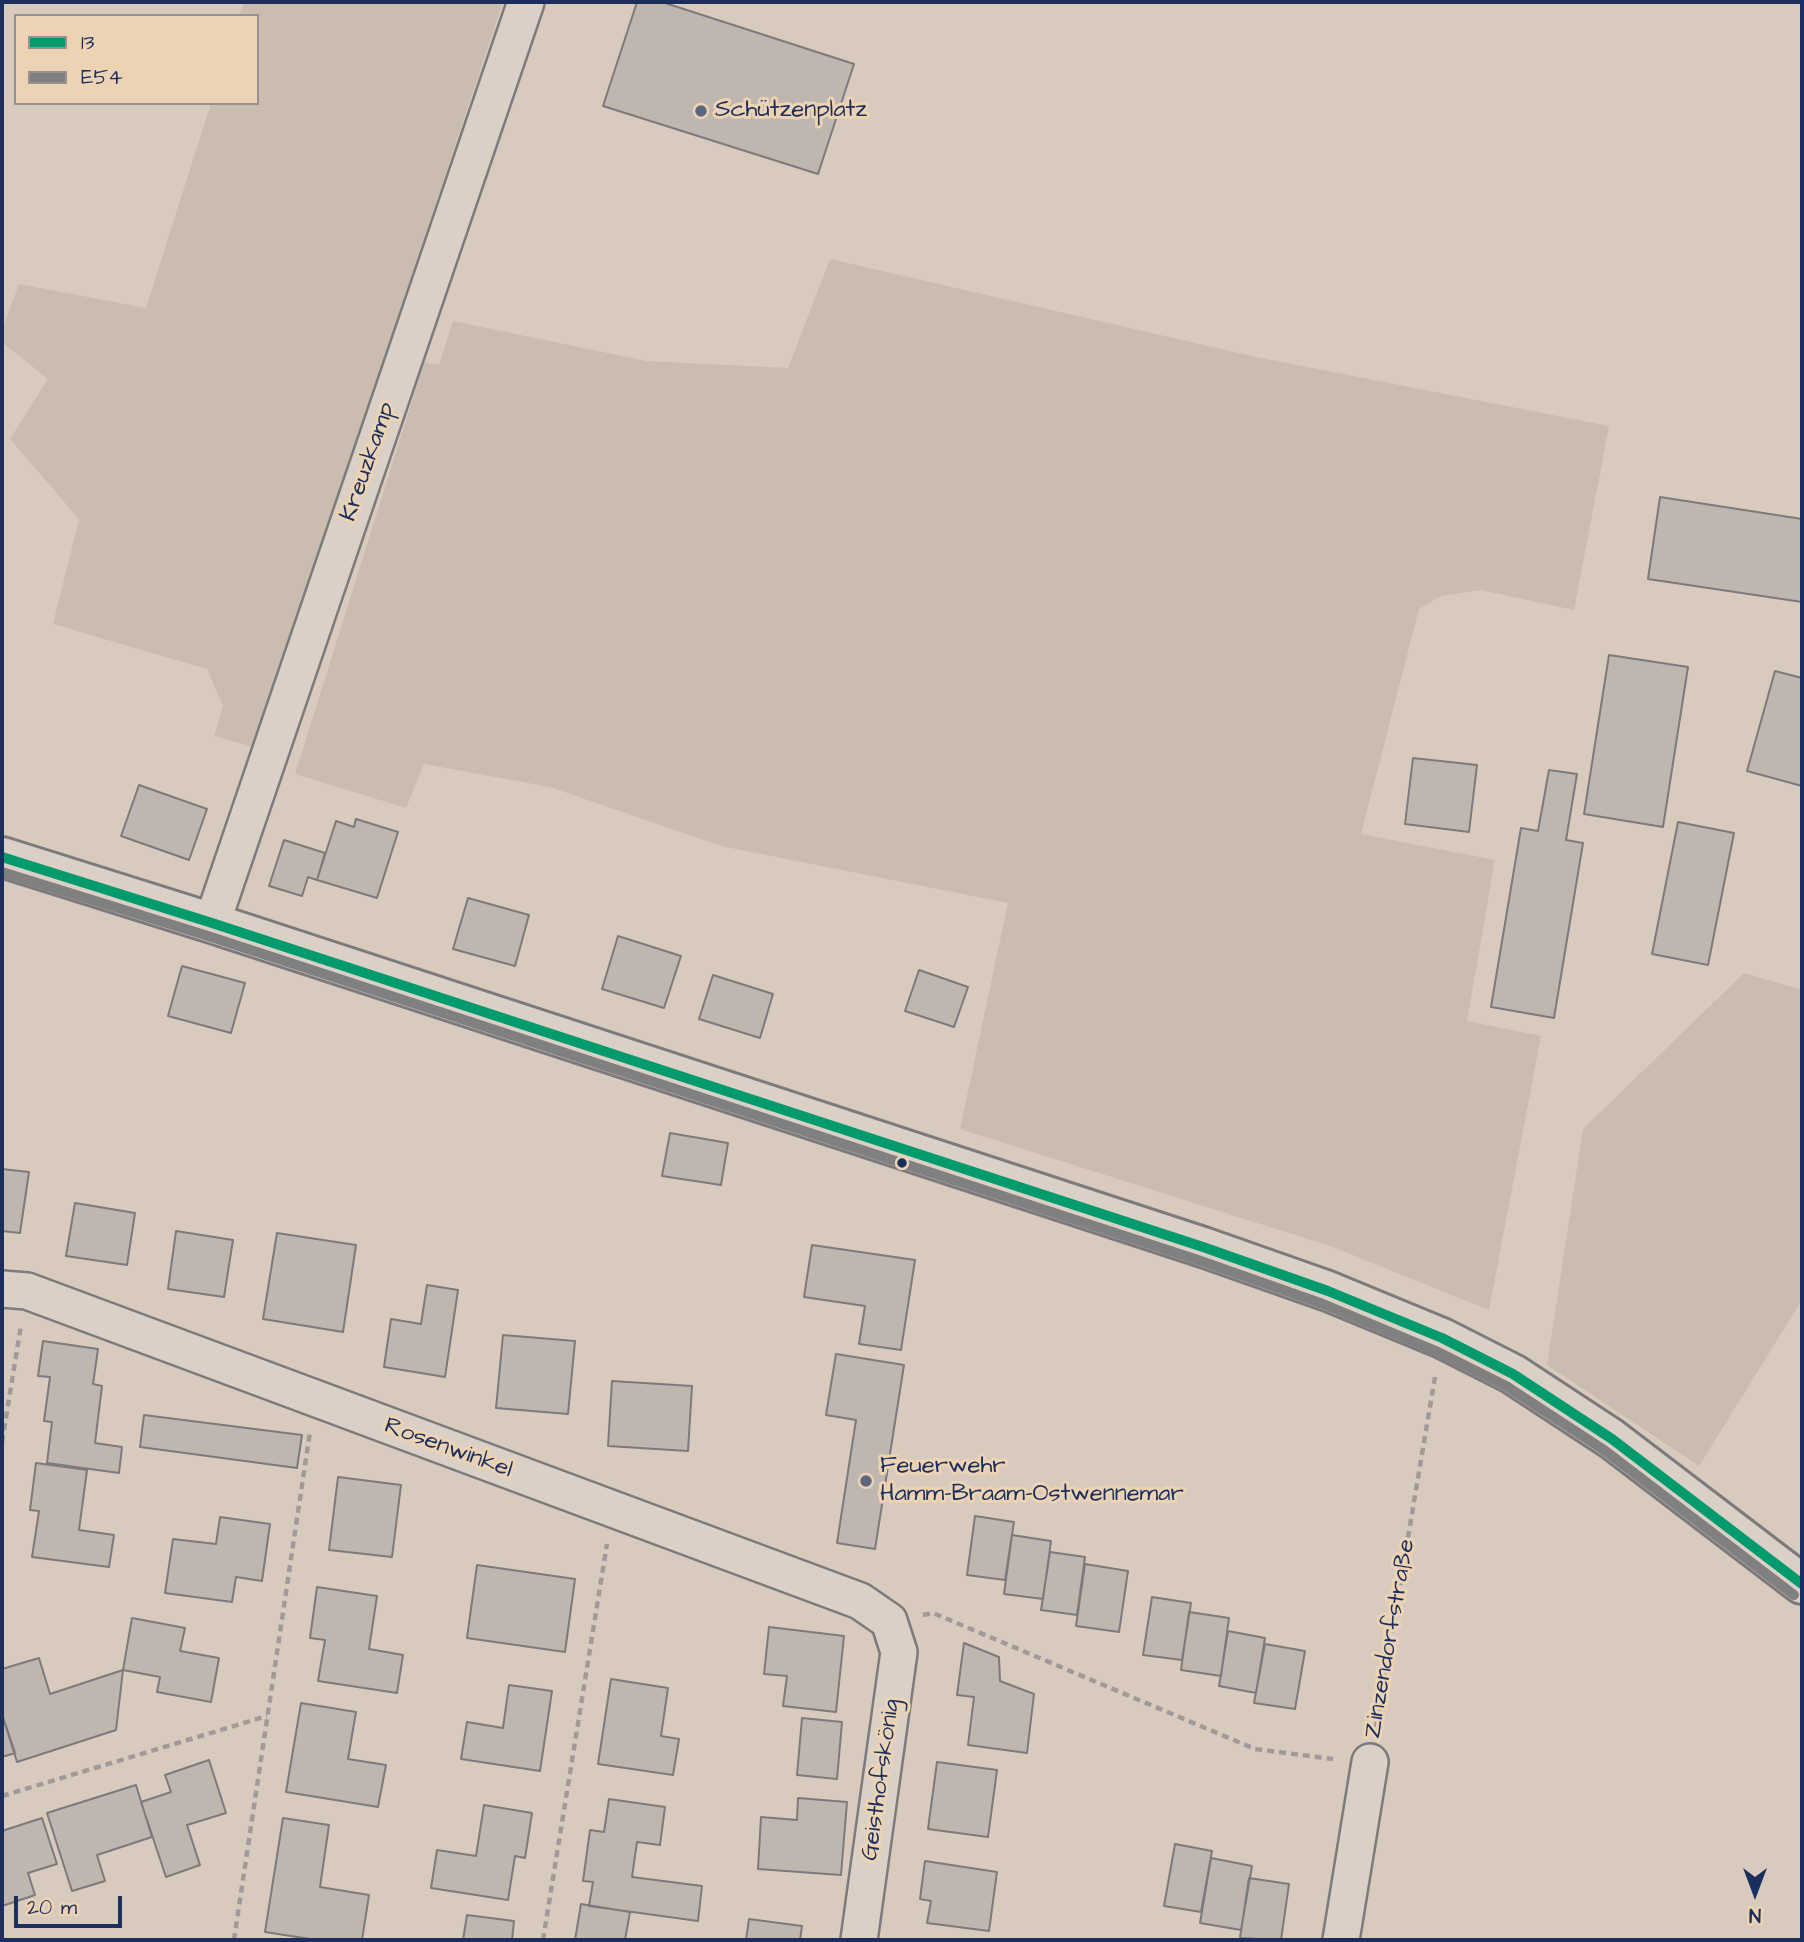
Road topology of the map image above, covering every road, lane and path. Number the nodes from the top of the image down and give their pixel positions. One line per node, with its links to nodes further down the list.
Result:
1 (526, 2): 3 (street, Kreuzkamp)
2 (2, 857): 3 (main road)
3 (212, 923): 5 (main road)
4 (14, 1290): 6 (street, Rosenwinkel); 7 (path)
5 (1442, 1338): 9 (main road); 12 (path, Zinzendorfstraße)
6 (315, 1399): 8 (street, Rosenwinkel); 11 (path)
7 (2, 1442)
8 (613, 1510): 10 (street, Rosenwinkel); 15 (path)
9 (1802, 1584)
10 (889, 1621): 12 (path); 16 (street, Geisthofskönig)
11 (267, 1716): 13 (path); 14 (path)
12 (1370, 1762): 17 (street, Zinzendorfstraße)
13 (2, 1796)
14 (234, 1940)
15 (543, 1940)
16 (859, 1940)
17 (1341, 1940)

